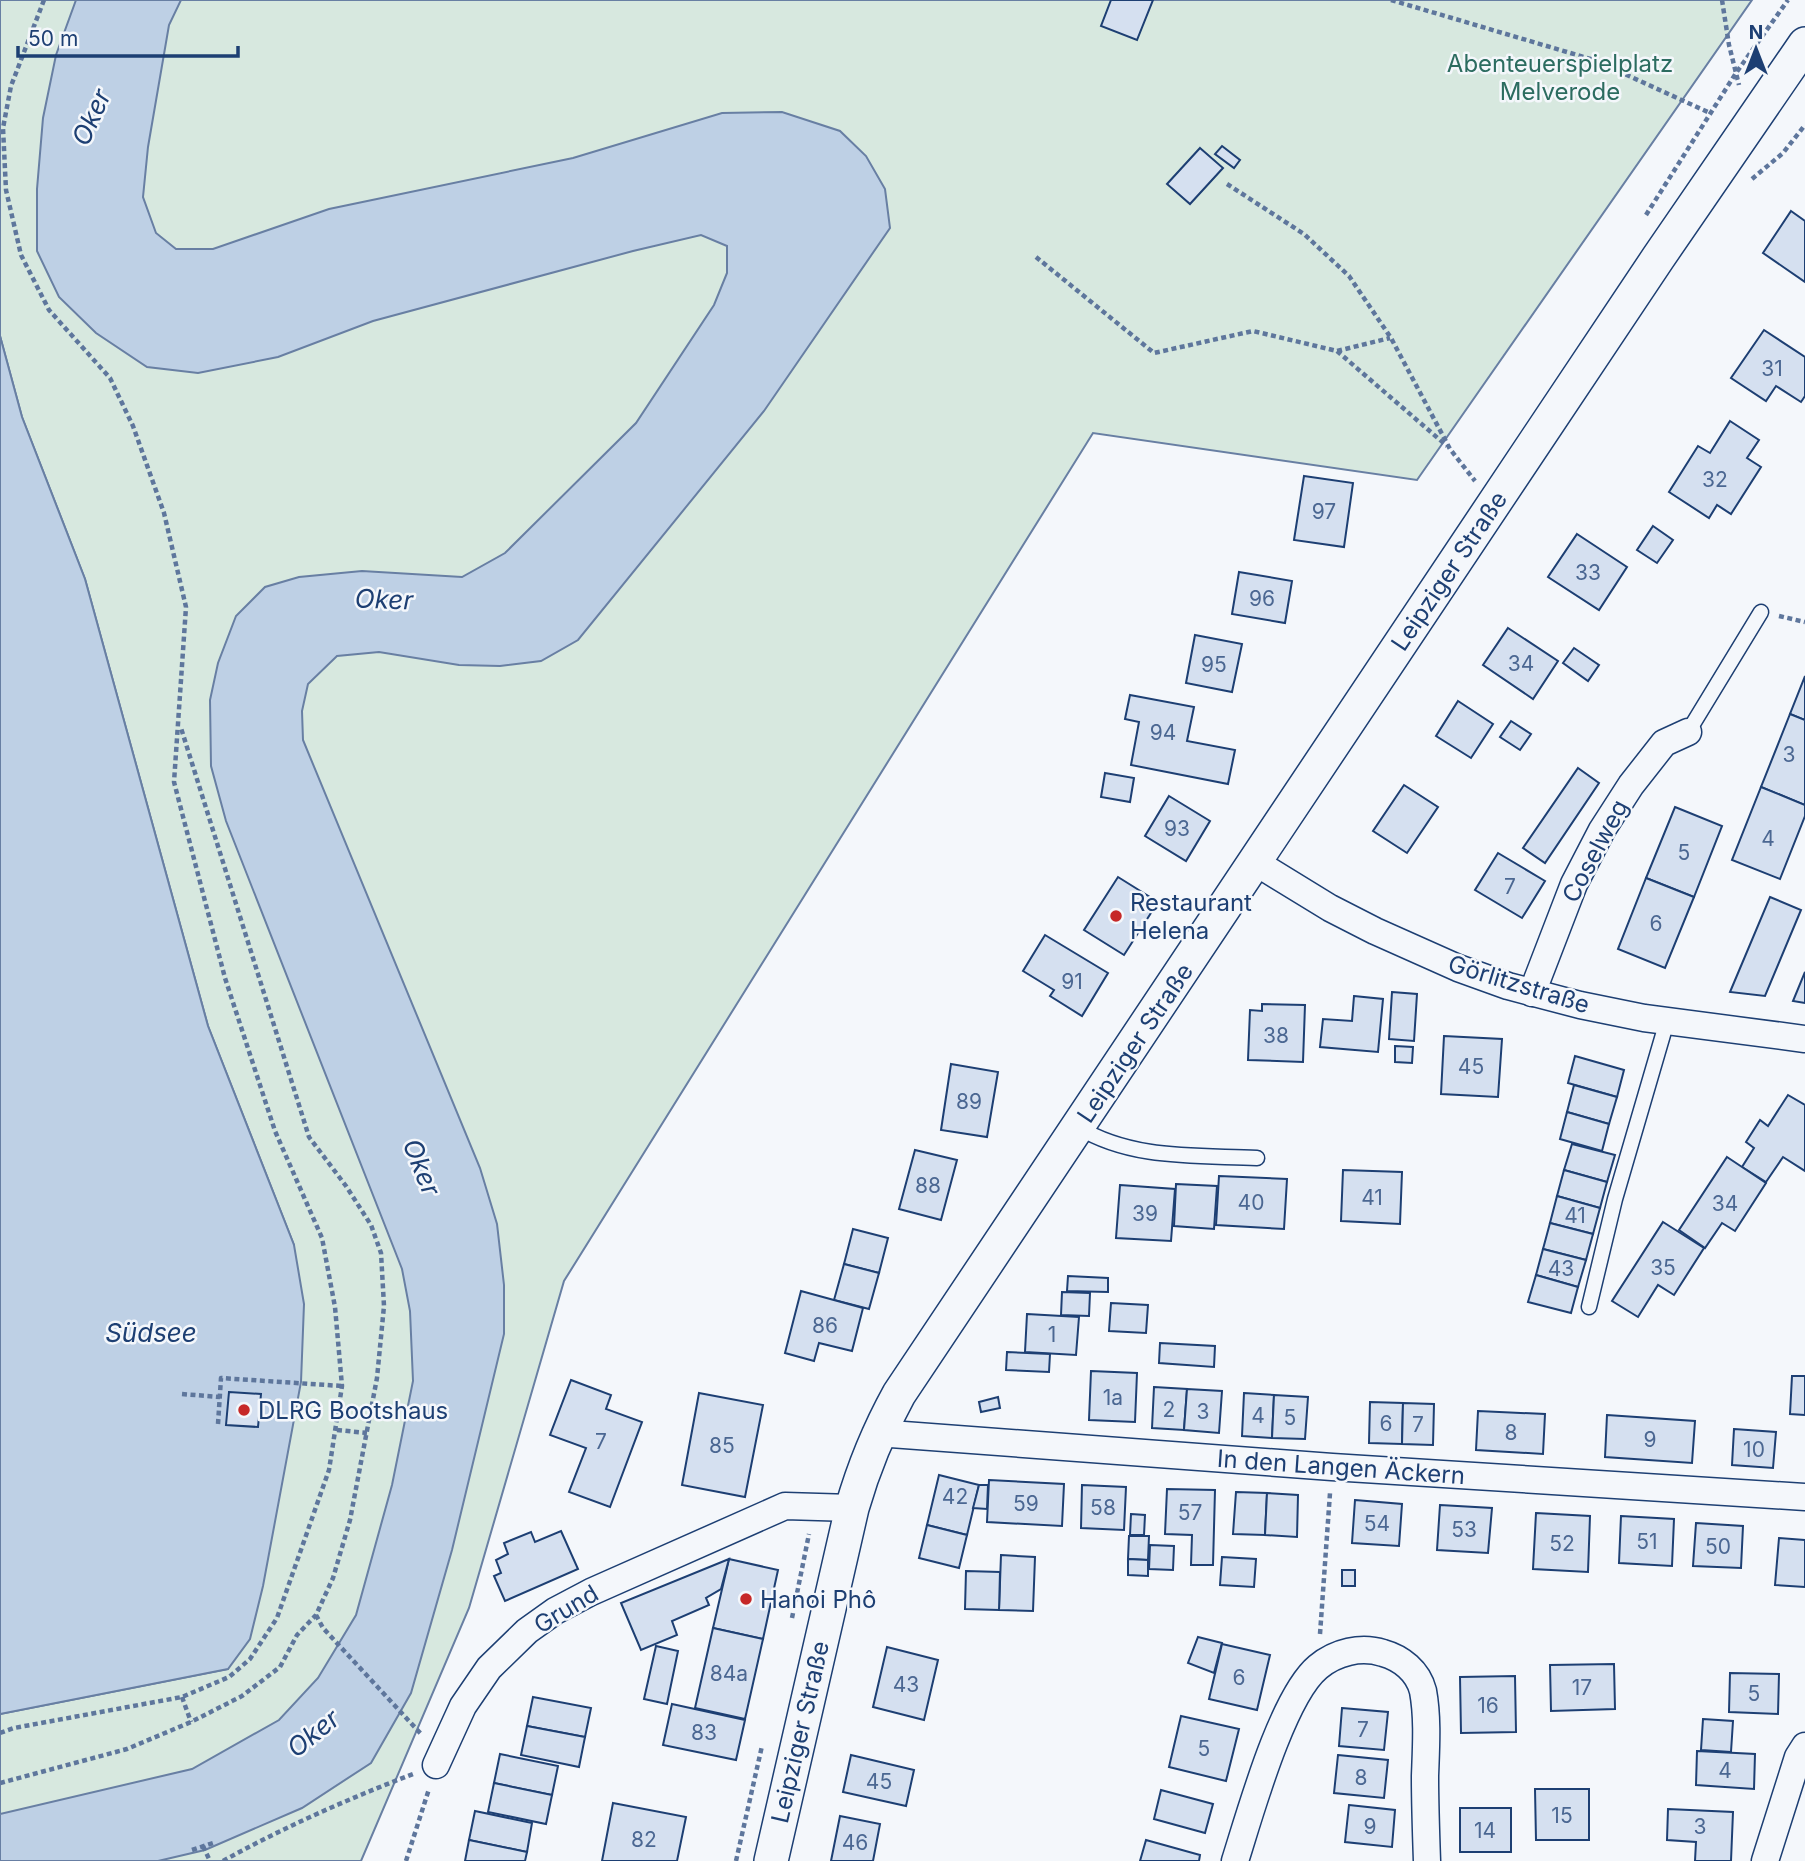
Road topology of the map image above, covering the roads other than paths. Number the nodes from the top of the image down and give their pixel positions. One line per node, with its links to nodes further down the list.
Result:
1 (1805, 44): 4 (street, Leipziger Straße)
2 (1762, 612): 3 (lane)
3 (1688, 732): 5 (street, Coselweg)
4 (1255, 862): 5 (street, Görlitzstraße); 8 (street, Leipziger Straße)
5 (1532, 993): 6 (street, Görlitzstraße)
6 (1668, 1021): 7 (street, Görlitzstraße); 10 (lane)
7 (1805, 1039)
8 (1078, 1127): 9 (lane); 11 (street, Leipziger Straße)
9 (1257, 1158)
10 (1590, 1307)
11 (877, 1433): 12 (street, In den Langen Äckern); 13 (street, Leipziger Straße)
12 (1805, 1497)
13 (852, 1508): 15 (street, Grund); 16 (street, Leipziger Straße)
14 (1805, 1746): 19 (street)
15 (436, 1765)
16 (771, 1861)
17 (1235, 1861): 18 (street)
18 (1426, 1861)
19 (1765, 1861)

